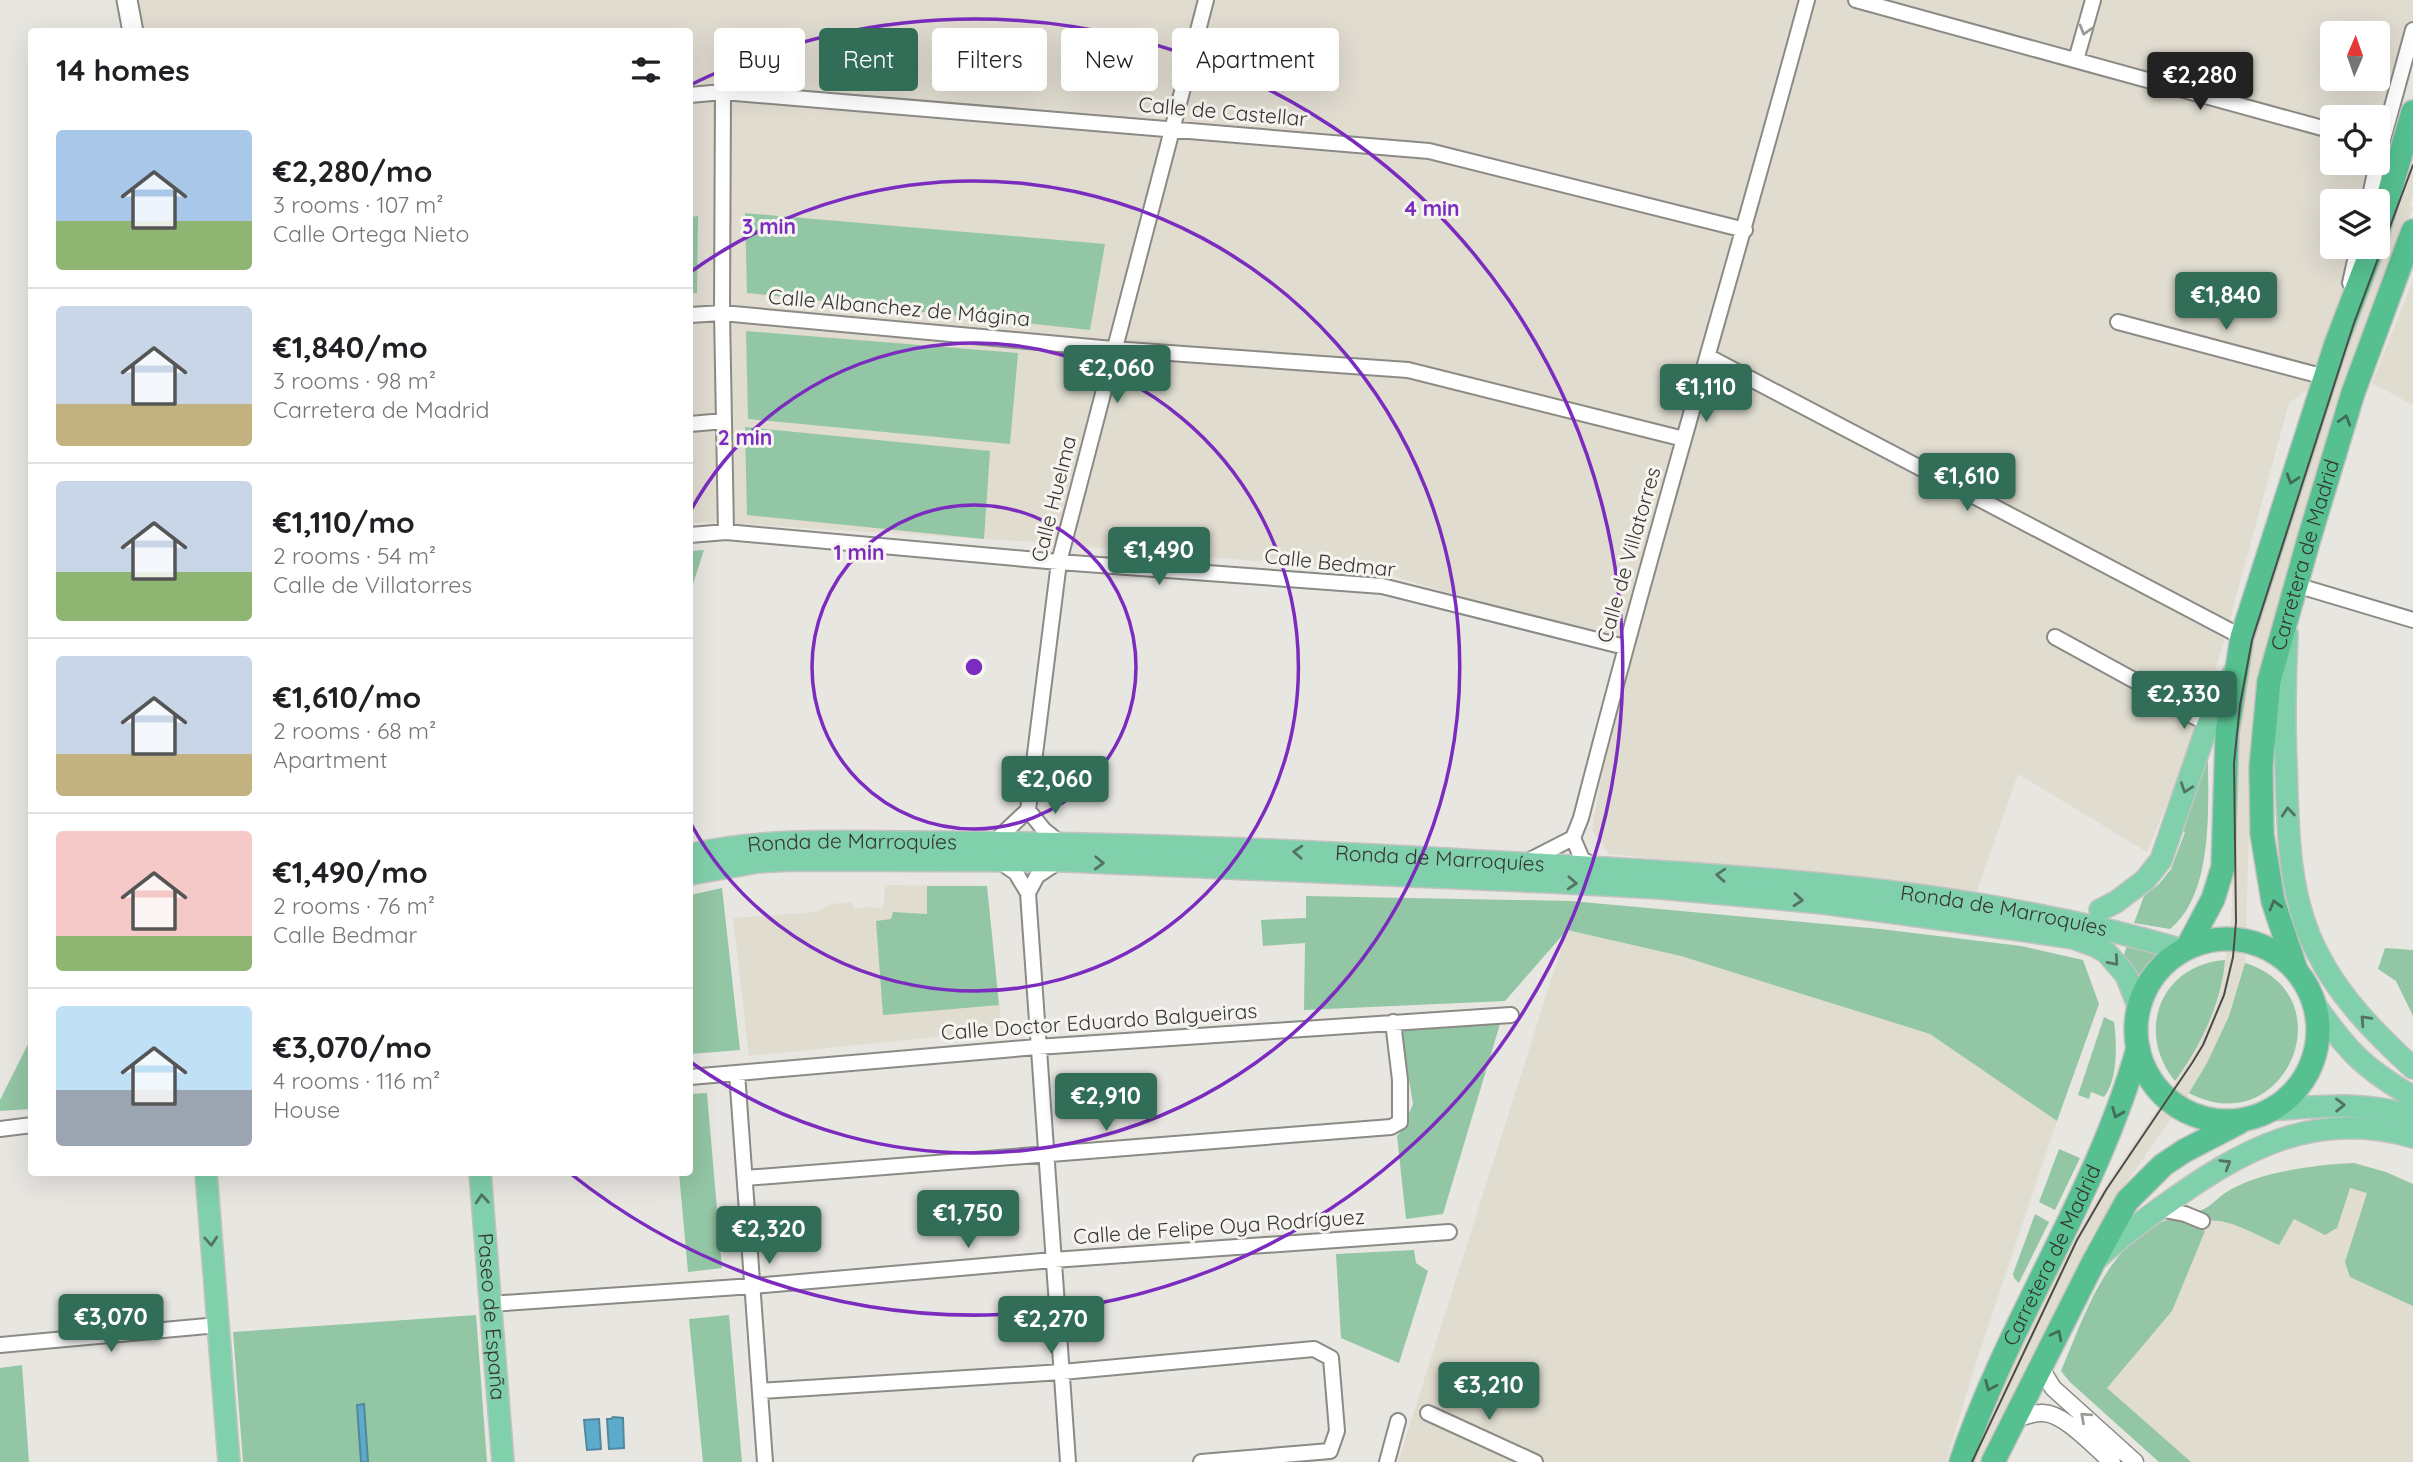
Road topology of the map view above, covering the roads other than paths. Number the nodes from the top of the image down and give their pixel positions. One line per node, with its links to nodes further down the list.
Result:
1 (127, 0): 6 (main road)
2 (1206, 0): 14 (street, Calle Huelma)
3 (1807, 0): 16 (street, Calle de Villatorres)
4 (1856, 0): 8 (street)
5 (2093, 0): 8 (street, one-way to 8)
6 (132, 28)
7 (2413, 30): 11 (street)
8 (2076, 60): 13 (street)
9 (723, 92): 10 (street, Calle de Castellar); 14 (street, Calle de Castellar); 20 (street)
10 (693, 95)
11 (2390, 105)
12 (2413, 112): 15 (highway)
13 (2320, 127)
14 (1171, 129): 16 (street, Calle de Castellar); 24 (street, Calle Huelma)
15 (2390, 191)
16 (1745, 230): 25 (street, Calle de Villatorres)
17 (2413, 231): 33 (highway, Carretera de Madrid, one-way to 17)
18 (2355, 259): 23 (street)
19 (2369, 259): 23 (highway, Carretera de Madrid)
20 (722, 313): 21 (street, Calle Albanchez de Mágina); 24 (street, Calle Albanchez de Mágina); 27 (street)
21 (693, 315)
22 (2118, 322): 26 (street)
23 (2336, 344): 26 (highway, Carretera de Madrid)
24 (1113, 349): 29 (street, Calle Albanchez de Mágina); 32 (street, Calle Huelma)
25 (1709, 357): 29 (street, Calle de Villatorres); 37 (street)
26 (2325, 377): 37 (highway, Carretera de Madrid, one-way to 37)
27 (724, 421): 28 (street); 30 (street)
28 (693, 424)
29 (1684, 439): 38 (street, Calle de Villatorres)
30 (726, 532): 31 (street, Calle Bedmar); 32 (street, Calle Bedmar)
31 (693, 535)
32 (1059, 562): 38 (street, Calle Bedmar); 42 (street, Calle Huelma)
33 (2296, 585): 34 (highway, Carretera de Madrid); 35 (street)
34 (2289, 611): 54 (highway, Carretera de Madrid, one-way to 34); 61 (main road, one-way to 34)
35 (2413, 620)
36 (2055, 637): 40 (street)
37 (2242, 637): 39 (highway, Carretera de Madrid)
38 (1625, 647): 43 (street, Calle de Villatorres)
39 (2231, 678): 40 (street); 41 (highway, Carretera de Madrid)
40 (2181, 706): 41 (street)
41 (2217, 728): 51 (main road, one-way to 51); 53 (highway, Carretera de Madrid)
42 (1028, 810): 44 (street); 45 (street)
43 (1573, 838): 47 (street); 48 (street)
44 (996, 851): 45 (main road, Ronda de Marroquíes); 46 (main road, Ronda de Marroquíes); 49 (main road, Ronda de Marroquíes); 50 (street)
45 (1060, 852): 47 (main road, Ronda de Marroquíes, one-way to 45); 50 (street); 56 (main road, Ronda de Marroquíes, one-way to 56)
46 (693, 854)
47 (1523, 863): 48 (main road, Ronda de Marroquíes)
48 (1599, 867): 52 (main road, Ronda de Marroquíes, one-way to 48)
49 (693, 873)
50 (1028, 892): 59 (street)
51 (2101, 910): 52 (main road)
52 (2066, 919): 53 (main road, Ronda de Marroquíes)
53 (2185, 949): 54 (highway); 56 (highway)
54 (2296, 970): 55 (highway)
55 (2316, 1006): 64 (main road); 65 (highway)
56 (2139, 1008): 60 (highway)
57 (1511, 1015): 58 (street, Calle Doctor Eduardo Balgueiras)
58 (1393, 1022): 59 (street, Calle Doctor Eduardo Balgueiras); 71 (street)
59 (1037, 1047): 62 (street, Calle Doctor Eduardo Balgueiras); 71 (street)
60 (2138, 1048): 67 (highway); 97 (highway, Carretera de Madrid, one-way to 97)
61 (2413, 1068)
62 (737, 1073): 63 (street, Calle Doctor Eduardo Balgueiras); 74 (street)
63 (693, 1077)
64 (2413, 1097)
65 (2272, 1110): 66 (main road, one-way to 66); 67 (highway)
66 (2413, 1116)
67 (2243, 1120): 79 (highway, Carretera de Madrid)
68 (28, 1126): 69 (street)
69 (0, 1129)
70 (2413, 1137): 75 (main road, one-way to 70)
71 (1045, 1156): 74 (street); 78 (street)
72 (206, 1176): 82 (main road, one-way to 82)
73 (480, 1176): 81 (main road, Paseo de España, one-way to 73)
74 (745, 1178): 80 (street)
75 (2186, 1190): 76 (main road); 76 (street)
76 (2159, 1209): 79 (main road)
77 (1449, 1232): 78 (street, Calle de Felipe Oya Rodríguez)
78 (1053, 1260): 80 (street, Calle de Felipe Oya Rodríguez); 85 (street)
79 (2093, 1263): 84 (highway, Carretera de Madrid, one-way to 79)
80 (753, 1286): 81 (street, Calle de Felipe Oya Rodríguez); 86 (street)
81 (490, 1304): 91 (main road, Paseo de España)
82 (218, 1325): 83 (street); 90 (main road)
83 (0, 1345)
84 (2040, 1367): 88 (highway, Carretera de Madrid); 100 (street, one-way to 84)
85 (1062, 1372): 86 (street); 93 (street); 94 (street)
86 (760, 1391): 92 (street)
87 (1428, 1413): 96 (street)
88 (2014, 1419): 98 (highway, Carretera de Madrid); 99 (street)
89 (1398, 1421): 95 (street)
90 (229, 1462)
91 (503, 1462)
92 (765, 1462)
93 (1068, 1462)
94 (1200, 1462)
95 (1387, 1462)
96 (1535, 1462)
97 (1961, 1462)
98 (1993, 1462)
99 (2112, 1462)
100 (2134, 1462)

